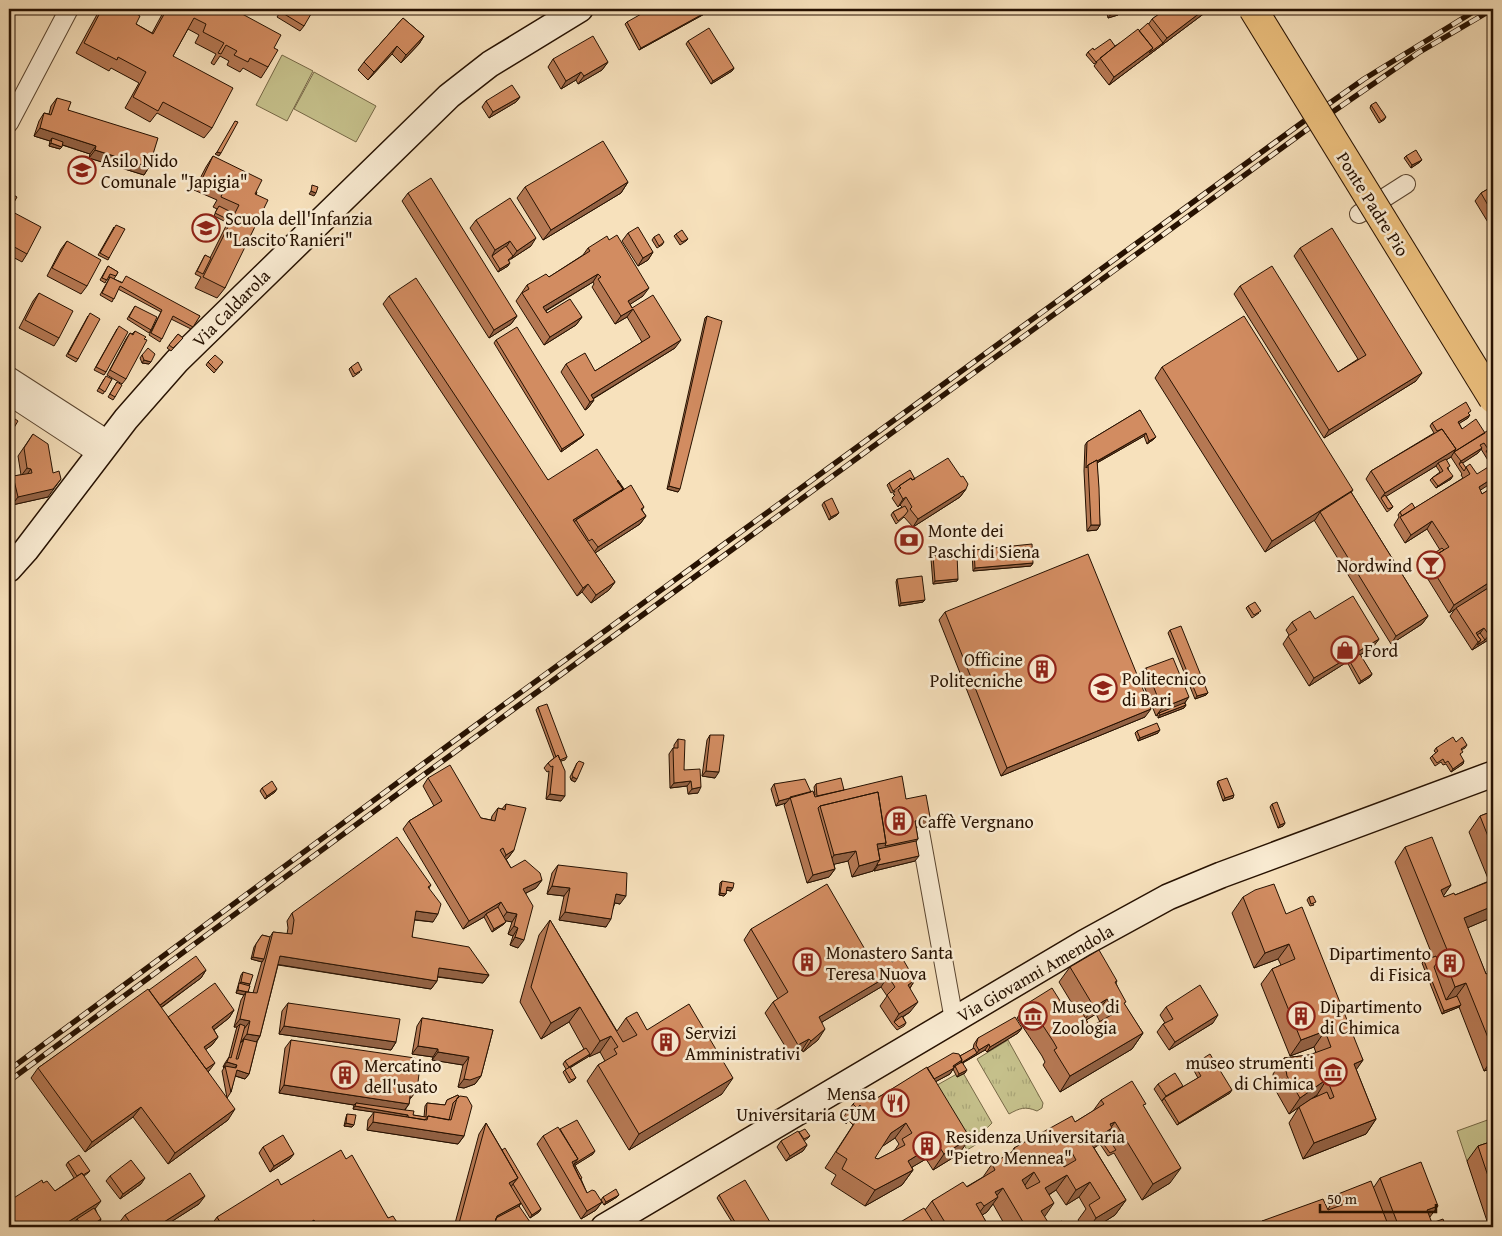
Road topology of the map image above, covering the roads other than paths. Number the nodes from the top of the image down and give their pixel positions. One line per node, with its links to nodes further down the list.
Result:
1 (68, 9): 5 (street)
2 (580, 9): 12 (main road, Via Caldarola)
3 (1253, 9): 11 (main road, Ponte Padre Pio, bridge)
4 (1274, 9): 8 (main road, Ponte Padre Pio)
5 (9, 123)
6 (1406, 184): 7 (street)
7 (1359, 214)
8 (1493, 363)
9 (9, 376): 12 (street)
10 (9, 396): 12 (street)
11 (1493, 399)
12 (104, 448): 13 (main road, Via Caldarola)
13 (9, 568)
14 (1493, 774): 16 (main road, Via Giovanni Amendola)
15 (919, 826): 16 (street)
16 (954, 1020): 17 (main road, Via Giovanni Amendola)
17 (604, 1227)

